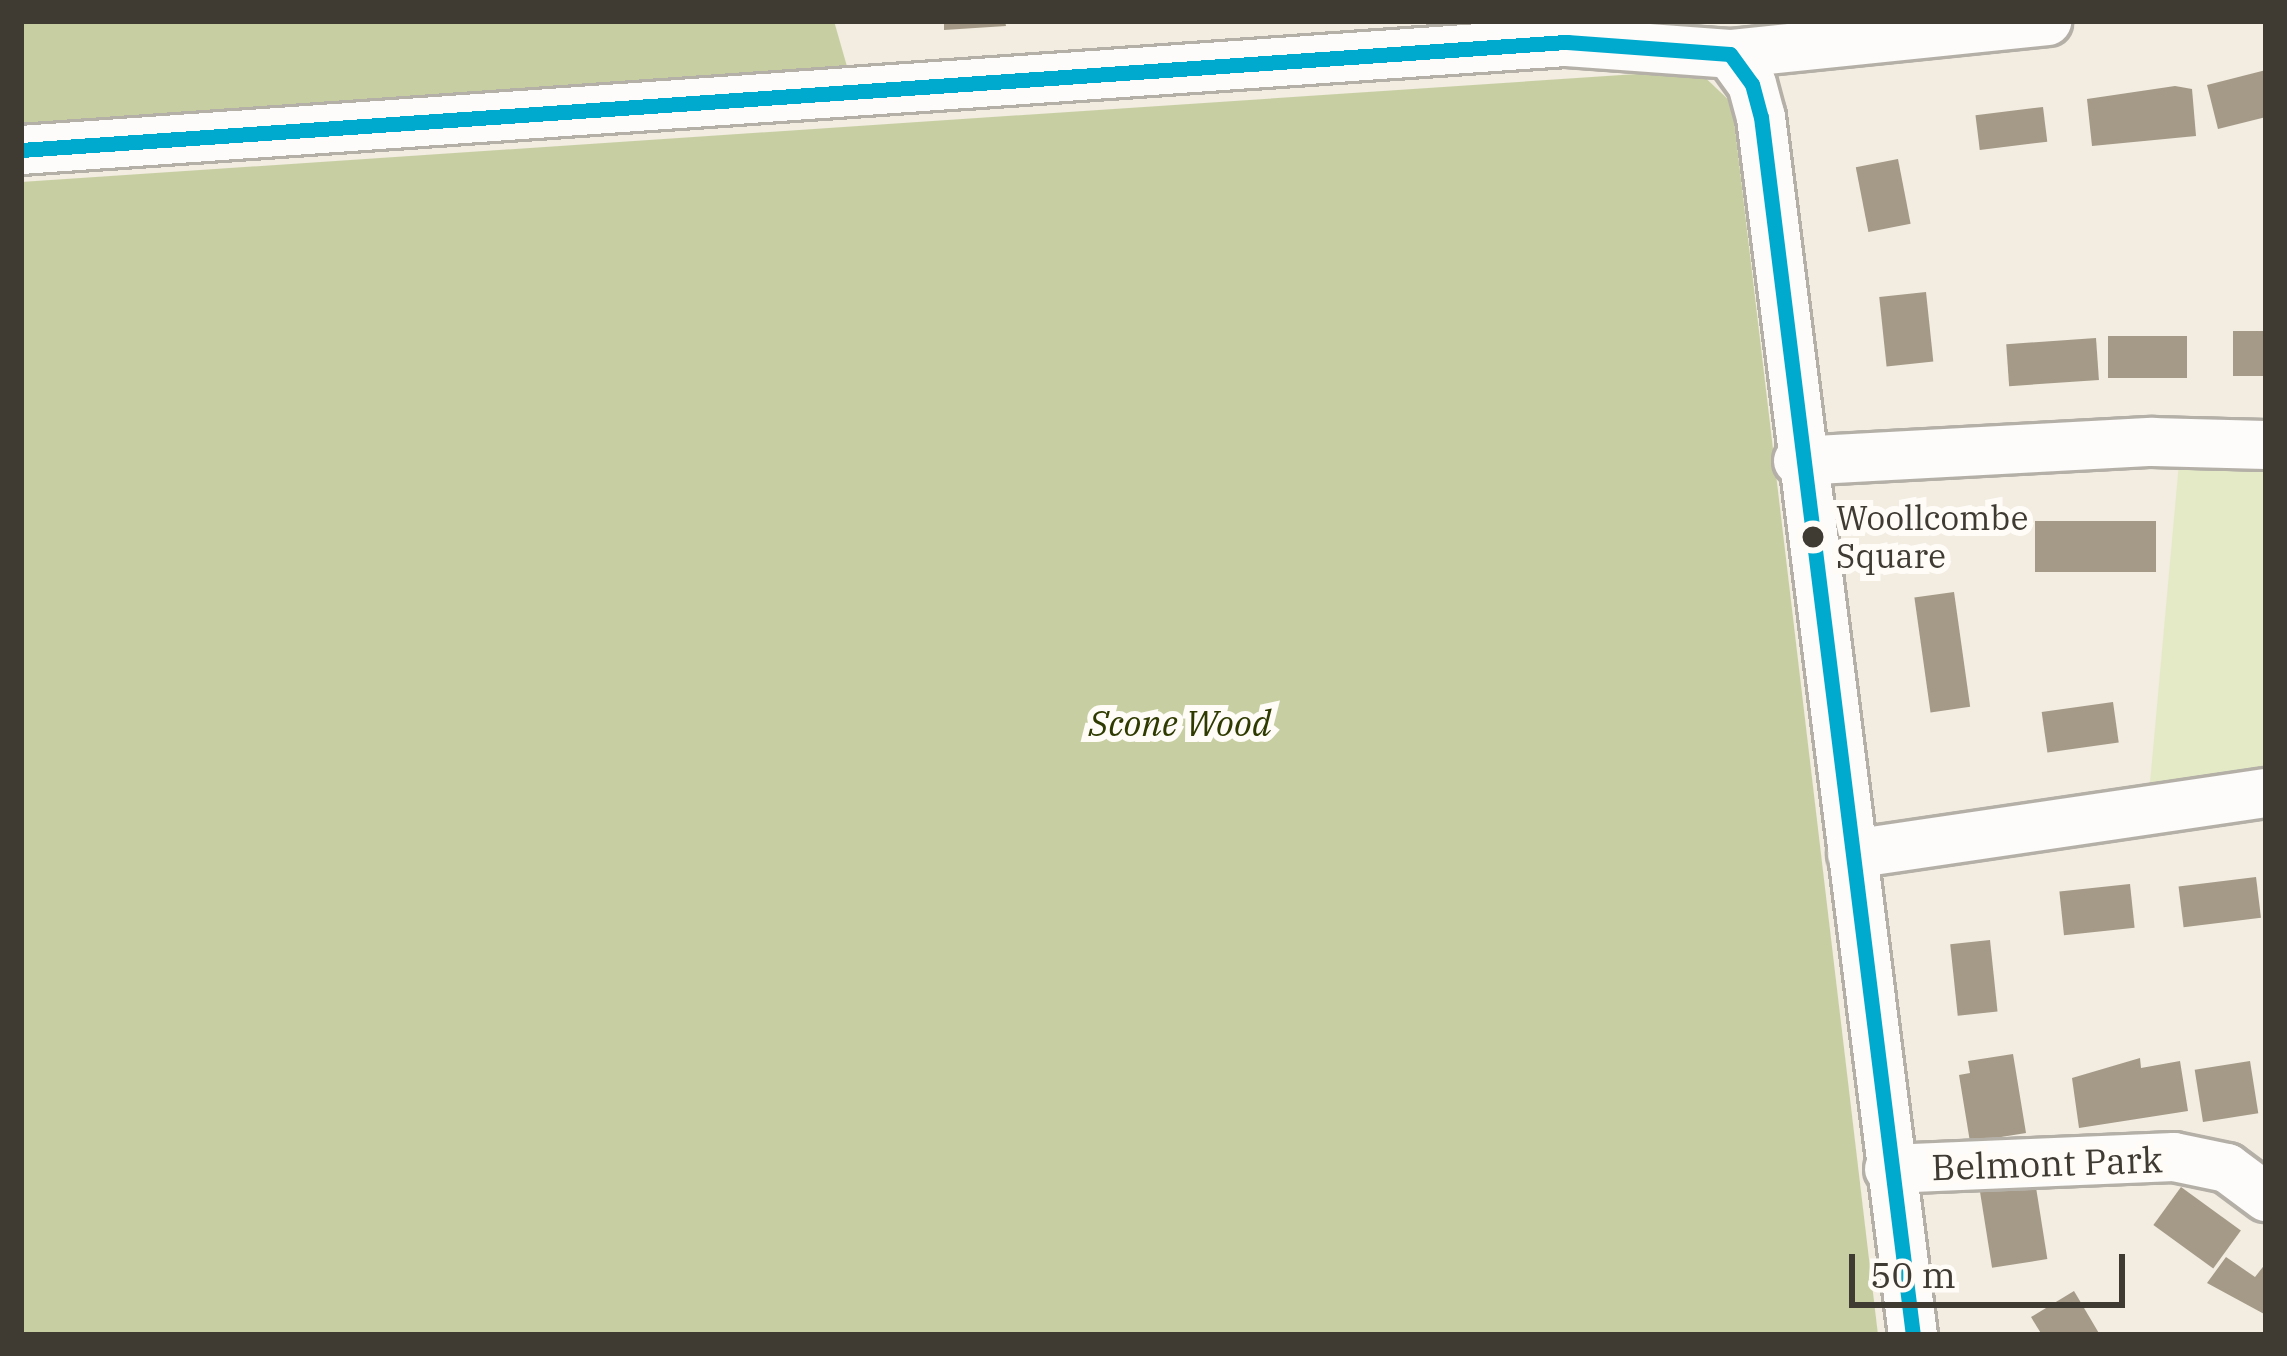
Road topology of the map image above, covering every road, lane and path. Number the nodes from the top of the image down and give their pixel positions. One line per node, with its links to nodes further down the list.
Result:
1 (2047, 21): 3 (street)
2 (1268, 41): 3 (street); 4 (street)
3 (1730, 54): 6 (street)
4 (21, 150)
5 (2266, 445): 6 (street)
6 (1798, 461): 8 (street)
7 (2266, 793): 8 (street)
8 (1852, 854): 9 (street)
9 (1889, 1169): 10 (street, Belmont Park); 11 (street)
10 (2265, 1193)
11 (1913, 1335)

